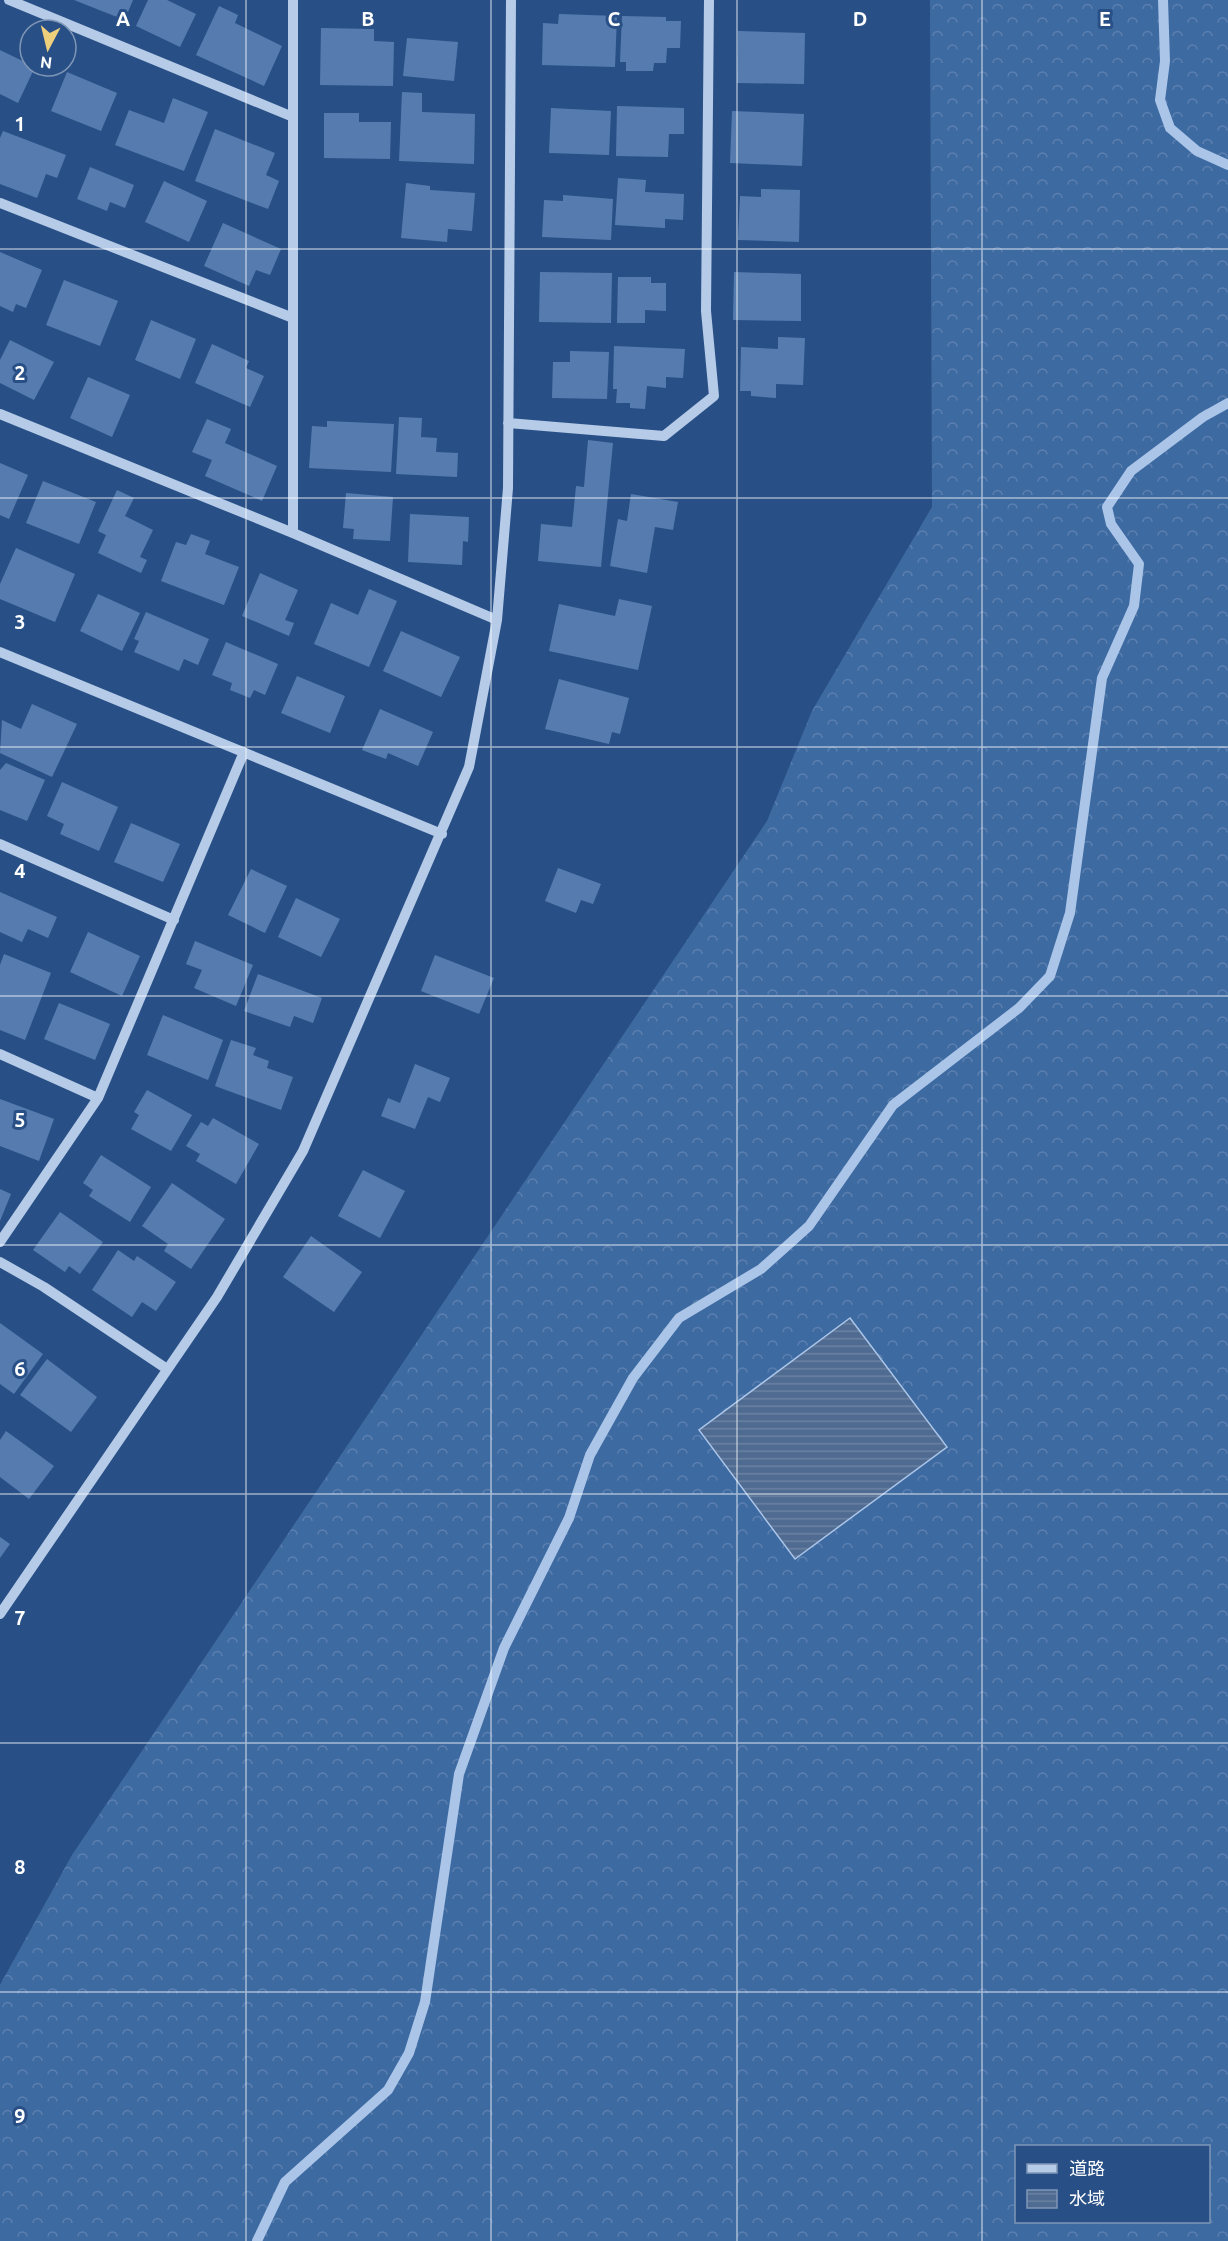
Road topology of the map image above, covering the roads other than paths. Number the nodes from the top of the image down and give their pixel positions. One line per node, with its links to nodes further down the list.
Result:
1 (9, 0): 5 (street)
2 (293, 0): 5 (street)
3 (511, 0): 9 (street)
4 (709, 0): 9 (street)
5 (293, 117): 7 (street)
6 (0, 203): 7 (street)
7 (293, 318): 10 (street)
8 (0, 414): 10 (street)
9 (508, 423): 11 (street)
10 (294, 533): 11 (street)
11 (497, 620): 14 (street)
12 (0, 652): 13 (street)
13 (244, 752): 14 (street); 16 (street)
14 (442, 834): 21 (street)
15 (0, 844): 16 (street)
16 (174, 920): 18 (street)
17 (0, 1054): 18 (street)
18 (98, 1098): 19 (street)
19 (0, 1242)
20 (0, 1262): 21 (street)
21 (167, 1370): 22 (street)
22 (0, 1614)

